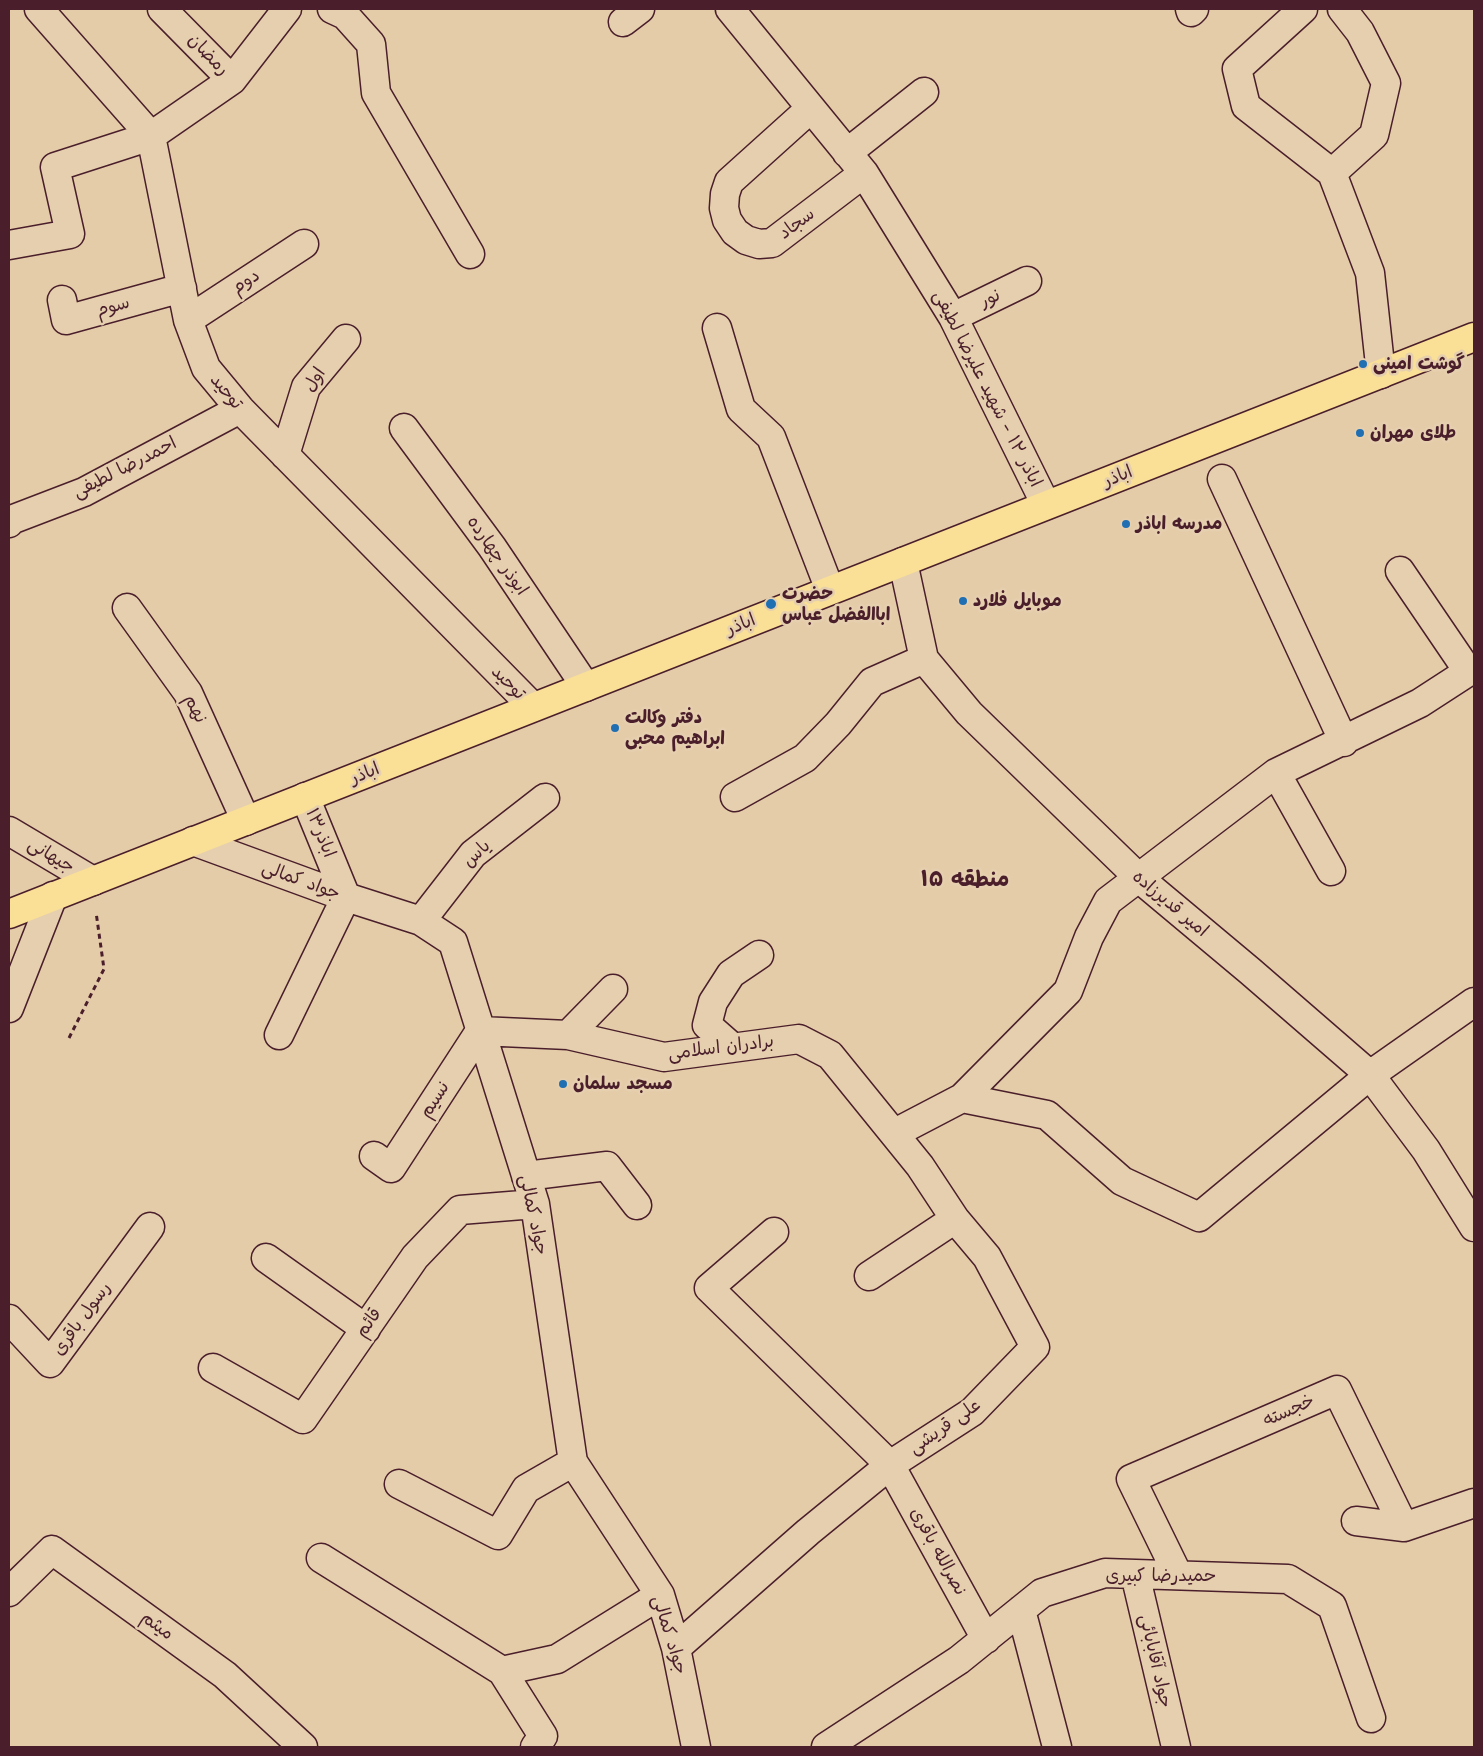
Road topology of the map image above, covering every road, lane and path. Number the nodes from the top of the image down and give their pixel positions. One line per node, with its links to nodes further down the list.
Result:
1 (39, 9): 13 (street, توحید)
2 (162, 9): 10 (street, رمضان)
3 (288, 9): 10 (street)
4 (332, 9): 18 (street)
5 (1190, 9): 6 (street)
6 (1194, 9)
7 (1303, 9): 15 (street)
8 (1342, 9): 15 (street)
9 (734, 10): 12 (street, اباذر ۱۲ - شهید علیرضا لطیفی)
10 (232, 80): 13 (street)
11 (924, 92): 14 (street, سجاد)
12 (810, 109): 14 (street, اباذر ۱۲ - شهید علیرضا لطیفی); 14 (street, سجاد)
13 (151, 136): 17 (street); 20 (street, توحید)
14 (855, 163): 22 (street, اباذر ۱۲ - شهید علیرضا لطیفی)
15 (1332, 174): 27 (street)
16 (304, 244): 23 (street, دوم)
17 (9, 245)
18 (470, 254)
19 (1027, 281): 22 (street, نور)
20 (182, 288): 21 (street, سوم); 23 (street, توحید)
21 (62, 300)
22 (953, 317): 32 (street, اباذر ۱۲ - شهید علیرضا لطیفی)
23 (188, 320): 28 (street, توحید)
24 (717, 328): 36 (street)
25 (1474, 337): 27 (main road, اباذر)
26 (346, 339): 30 (street, اول)
27 (1381, 374): 32 (main road, اباذر)
28 (240, 409): 30 (street, توحید); 33 (street, احمدرضا لطیفی)
29 (404, 428): 40 (street, ابوذر چهارده)
30 (285, 455): 41 (street, توحید)
31 (1222, 479): 42 (street)
32 (1046, 506): 34 (main road, اباذر)
33 (10, 518)
34 (903, 562): 36 (main road, اباذر); 38 (street, امیر قدیرزاده)
35 (1400, 571): 39 (street)
36 (830, 590): 40 (main road, اباذر)
37 (127, 608): 47 (street, نهم)
38 (924, 659): 45 (street); 51 (street, امیر قدیرزاده)
39 (1471, 669): 42 (street)
40 (586, 686): 41 (main road, اباذر)
41 (533, 707): 44 (main road, اباذر)
42 (1344, 742): 43 (street)
43 (1276, 774): 50 (street); 51 (street)
44 (305, 797): 47 (main road, اباذر); 54 (street, اباذر۱۳)
45 (735, 797)
46 (545, 798): 56 (street, یاس)
47 (246, 821): 49 (main road, اباذر)
48 (9, 831): 52 (street, جیهانی)
49 (193, 841): 52 (main road, اباذر); 54 (street, جواد کمالی)
50 (1331, 872)
51 (1140, 879): 66 (street, امیر قدیرزاده); 67 (street)
52 (92, 881): 53 (main road, اباذر); 64 (path)
53 (53, 896): 55 (main road, اباذر); 60 (street)
54 (346, 897): 56 (street, جواد کمالی); 62 (street)
55 (9, 914)
56 (422, 921): 61 (street, جواد کمالی)
57 (759, 955): 65 (street)
58 (613, 989): 63 (street)
59 (1474, 1002): 66 (street)
60 (9, 1008)
61 (480, 1031): 63 (street, برادران اسلامی); 69 (street, نسیم); 70 (street, جواد کمالی)
62 (279, 1035)
63 (568, 1035): 65 (street, برادران اسلامی)
64 (69, 1038)
65 (732, 1047): 68 (street, برادران اسلامی)
66 (1370, 1075): 67 (street); 75 (street, امیر قدیرزاده)
67 (962, 1098): 68 (street)
68 (894, 1134): 73 (street, علی قریشی)
69 (382, 1162)
70 (526, 1176): 71 (street, جواد کمالی); 72 (street)
71 (534, 1204): 80 (street, قائم); 82 (street, جواد کمالی)
72 (637, 1205)
73 (955, 1219): 78 (street); 83 (street, علی قریشی)
74 (150, 1227): 79 (street, رسول باقری)
75 (1474, 1227)
76 (774, 1232): 83 (street, نصرالله باقری)
77 (266, 1258): 80 (street)
78 (869, 1276)
79 (9, 1319)
80 (366, 1328): 81 (street, قائم)
81 (213, 1368)
82 (573, 1462): 84 (street); 92 (street, جواد کمالی)
83 (890, 1465): 94 (street, نصرالله باقری); 95 (street, علی قریشی)
84 (399, 1484)
85 (1474, 1503): 87 (street)
86 (1356, 1520): 87 (street)
87 (1404, 1527): 90 (street, خجسته)
88 (321, 1558): 96 (street)
89 (1135, 1574): 90 (street, حمیدرضا کبیری); 93 (street, حمیدرضا کبیری); 104 (street, جواد آقابابائی)
90 (1178, 1575): 97 (street, حمیدرضا کبیری)
91 (9, 1592): 99 (street, میثم)
92 (660, 1595): 95 (street, جواد کمالی); 96 (street)
93 (1021, 1610): 94 (street, حمیدرضا کبیری); 103 (street)
94 (986, 1639): 98 (street, حمیدرضا کبیری)
95 (676, 1648): 101 (street, جواد کمالی)
96 (502, 1671): 100 (street)
97 (1371, 1718)
98 (859, 1737): 102 (street, حمیدرضا کبیری)
99 (304, 1747)
100 (535, 1747)
101 (696, 1747)
102 (826, 1747)
103 (1057, 1747)
104 (1176, 1747)

